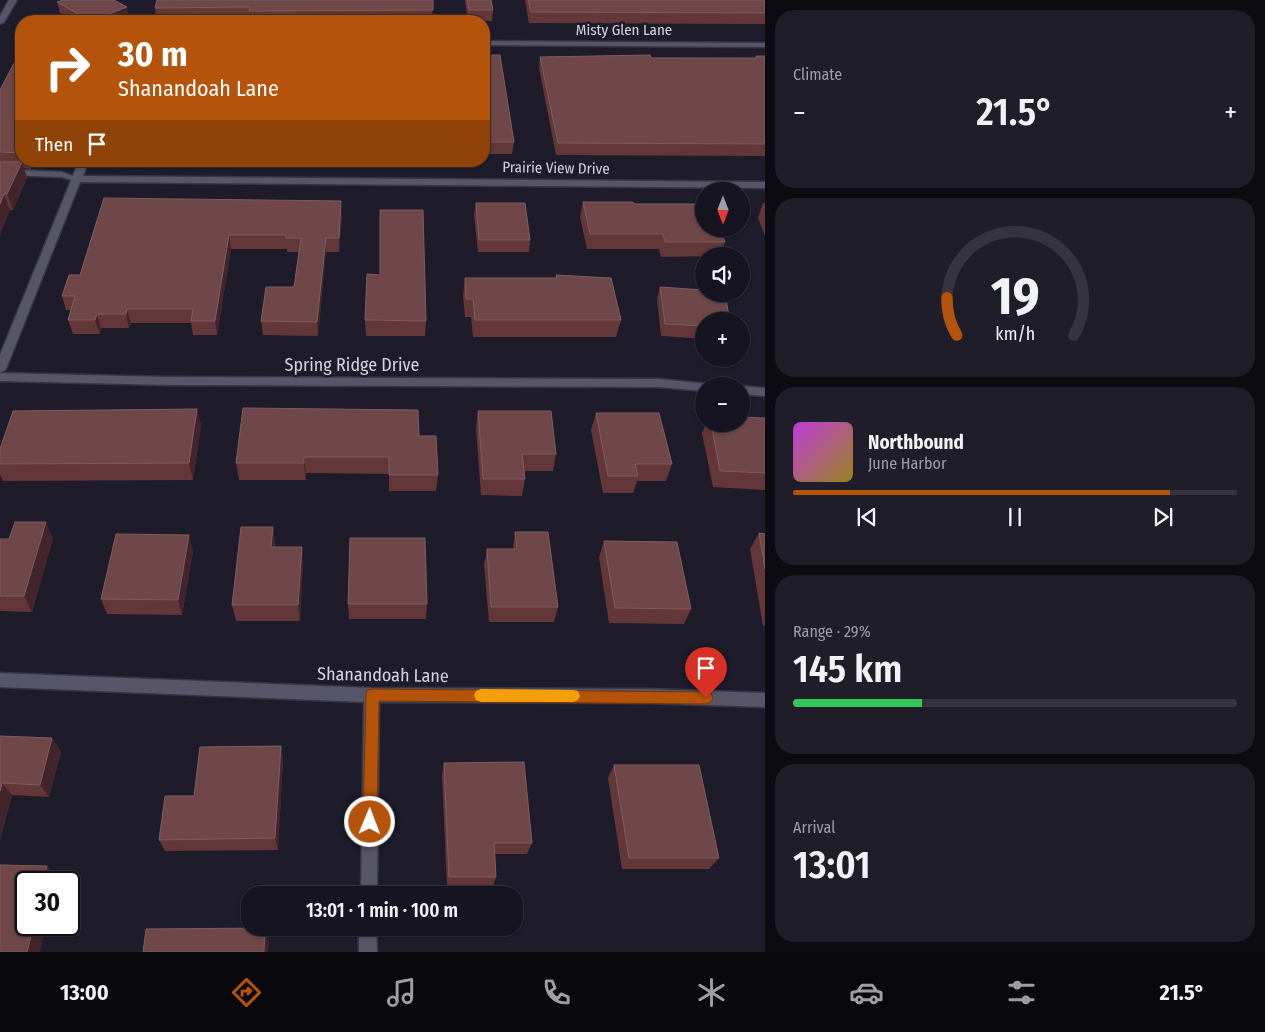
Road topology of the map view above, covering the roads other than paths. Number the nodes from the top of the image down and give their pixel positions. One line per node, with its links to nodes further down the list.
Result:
1 (13, 0): 2 (street)
2 (0, 22)
3 (490, 43): 4 (street, Misty Glen Lane)
4 (765, 45)
5 (82, 167): 7 (street)
6 (0, 172): 7 (lane)
7 (78, 179): 8 (street, Prairie View Drive); 9 (street)
8 (765, 185)
9 (0, 369)
10 (0, 377): 11 (street, Spring Ridge Drive)
11 (695, 386)
12 (750, 391): 13 (street)
13 (765, 392)
14 (0, 680): 15 (street, Shanandoah Lane)
15 (372, 695): 16 (street, Shanandoah Lane); 17 (street)
16 (765, 700)
17 (369, 886)
18 (368, 936): 19 (street)
19 (368, 952)

